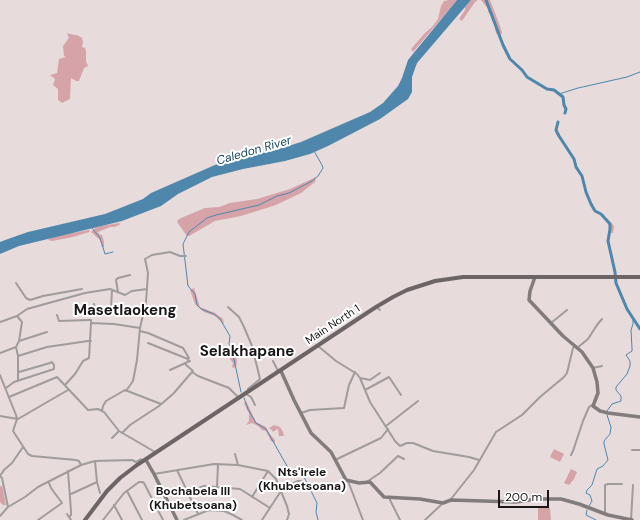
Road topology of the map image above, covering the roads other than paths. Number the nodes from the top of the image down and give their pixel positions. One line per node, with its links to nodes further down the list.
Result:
1 (185, 256): 7 (street)
2 (130, 275): 9 (street)
3 (535, 277): 4 (main road, Main North 1); 18 (street); 24 (main road, Main North 1)
4 (640, 277)
5 (16, 283): 6 (street)
6 (82, 289)
7 (146, 289): 9 (street); 19 (street)
8 (112, 290): 9 (street); 10 (street); 14 (street)
9 (118, 292)
10 (94, 304)
11 (228, 307): 47 (street)
12 (567, 310): 18 (street)
13 (57, 315): 17 (street)
14 (17, 316): 16 (street); 21 (street)
15 (602, 320): 26 (street)
16 (0, 322)
17 (91, 323): 19 (street); 22 (street)
18 (550, 323): 26 (street)
19 (140, 330): 29 (street); 45 (street)
20 (46, 332): 21 (street)
21 (19, 341): 25 (street)
22 (90, 341): 28 (street); 42 (street)
23 (148, 343): 29 (street)
24 (318, 346): 34 (main road, Main North 1); 35 (street)
25 (16, 347): 27 (street); 28 (street)
26 (576, 347): 32 (street); 73 (street)
27 (0, 353)
28 (18, 356): 36 (street)
29 (188, 362): 33 (street); 37 (street)
30 (273, 362): 34 (street)
31 (602, 366): 32 (street)
32 (593, 368): 53 (street)
33 (170, 370)
34 (280, 371): 47 (main road, Main North 1); 56 (street)
35 (355, 371): 40 (street); 56 (street)
36 (19, 372): 41 (street); 41 (street)
37 (192, 372): 50 (street); 52 (street)
38 (380, 373): 40 (street)
39 (0, 375): 43 (street)
40 (360, 378): 46 (street)
41 (18, 380): 43 (street)
42 (64, 385): 44 (street); 49 (street)
43 (6, 388): 49 (street)
44 (68, 390): 55 (street); 59 (street)
45 (126, 390): 52 (street); 55 (street)
46 (365, 390): 48 (street); 60 (street)
47 (247, 392): 50 (main road, Main North 1); 54 (street)
48 (401, 395)
49 (10, 397): 59 (street)
50 (239, 398): 68 (main road, Main North 1)
51 (418, 401): 60 (street)
52 (161, 404): 63 (street)
53 (593, 404): 58 (street); 70 (street)
54 (255, 405)
55 (102, 411): 62 (street)
56 (300, 414): 72 (street)
57 (0, 416): 59 (street)
58 (640, 417)
59 (17, 420): 65 (street)
60 (386, 426): 61 (street)
61 (388, 430): 72 (street); 73 (street)
62 (119, 431): 63 (street); 64 (street)
63 (122, 433): 68 (street)
64 (112, 438)
65 (23, 447): 77 (street); 83 (street)
66 (632, 450): 67 (street)
67 (640, 450)
68 (156, 453): 75 (main road, Main North 1)
69 (235, 454): 78 (street)
70 (571, 455)
71 (404, 459): 86 (street)
72 (335, 460): 85 (street)
73 (480, 460): 99 (street)
74 (95, 461): 75 (street); 77 (street); 88 (street)
75 (141, 461): 82 (street); 111 (main road, Main North 1)
76 (218, 464): 78 (street); 79 (street); 91 (street)
77 (81, 465): 80 (street)
78 (238, 465): 81 (street)
79 (177, 470): 82 (street); 94 (street)
80 (68, 471): 87 (street); 96 (street)
81 (268, 471): 92 (street); 97 (street)
82 (154, 474): 116 (street)
83 (0, 476): 102 (street)
84 (302, 481): 92 (street)
85 (348, 481): 86 (street); 121 (street)
86 (368, 481): 98 (street)
87 (48, 482): 102 (street); 109 (street)
88 (97, 482): 95 (street); 96 (street)
89 (622, 484): 106 (street)
90 (633, 485): 124 (street)
91 (217, 487): 94 (street); 97 (street)
92 (281, 490): 103 (street); 120 (street)
93 (127, 491): 101 (street); 114 (street); 115 (street)
94 (188, 492): 105 (street)
95 (100, 493)
96 (70, 494): 108 (street)
97 (252, 497): 103 (street)
98 (390, 498): 100 (street); 122 (street)
99 (451, 500): 100 (street); 106 (street)
100 (443, 503): 123 (street)
101 (114, 505): 112 (street); 113 (street)
102 (8, 507): 107 (street)
103 (270, 508): 119 (street)
104 (67, 514): 108 (street)
105 (198, 514): 117 (street); 118 (street)
106 (605, 514): 124 (street)
107 (0, 516)
108 (69, 517): 110 (street)
109 (38, 520)
110 (71, 520)
111 (86, 520)
112 (103, 520)
113 (122, 520)
114 (142, 520)
115 (163, 520)
116 (177, 520)
117 (184, 520)
118 (242, 520)
119 (262, 520)
120 (287, 520)
121 (363, 520)
122 (400, 520)
123 (425, 520)
124 (632, 520)

